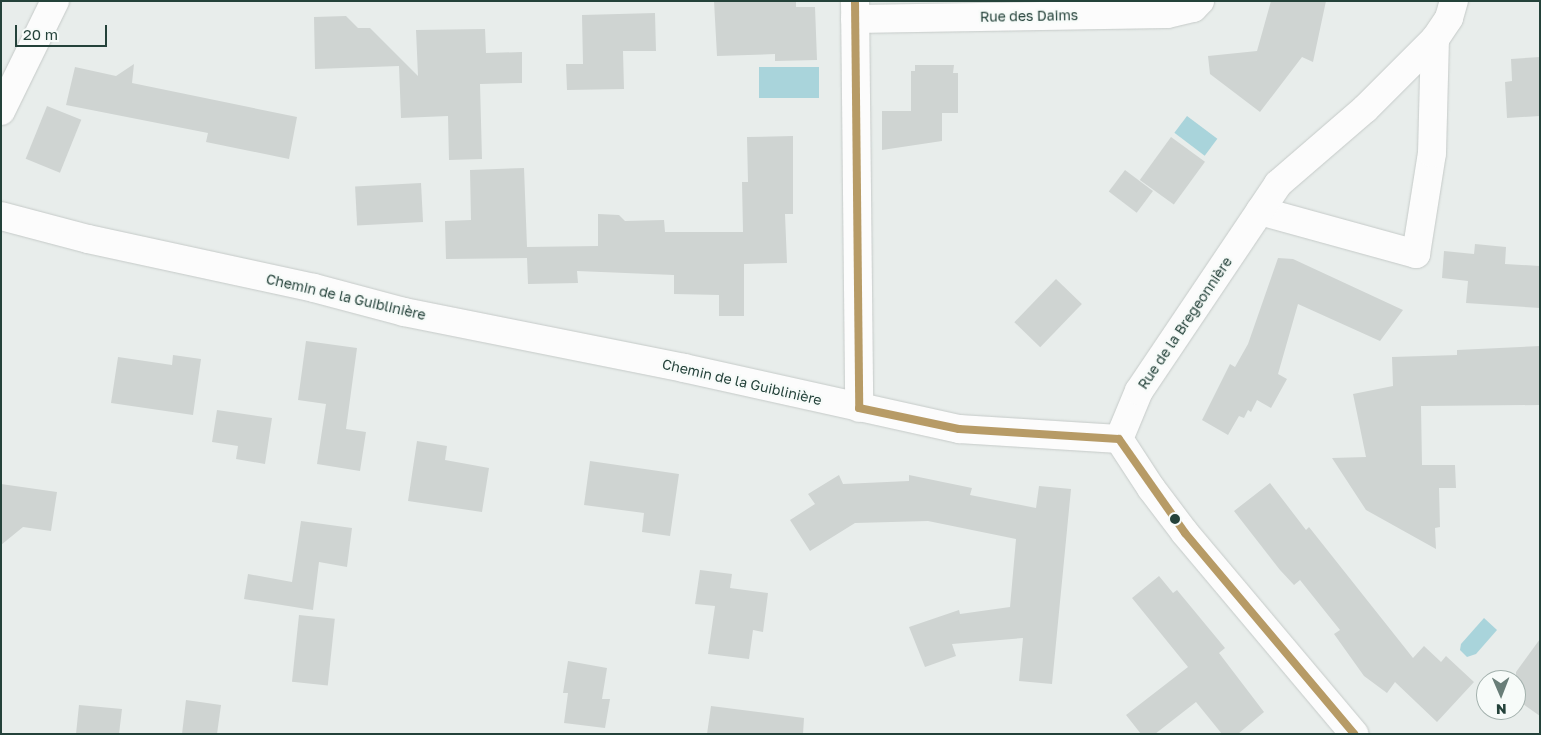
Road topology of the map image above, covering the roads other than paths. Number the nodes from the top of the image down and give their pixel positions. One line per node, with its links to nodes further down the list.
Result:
1 (55, 1): 6 (street)
2 (1200, 1): 4 (street, Rue des Daims)
3 (1454, 1): 5 (street, Rue de la Bregeonnière)
4 (855, 10): 9 (street)
5 (1435, 39): 7 (street, Rue de la Bregeonnière); 7 (street)
6 (1, 112)
7 (1260, 211): 10 (street, Rue de la Bregeonnière)
8 (1, 216): 9 (street, Chemin de la Guiblinière)
9 (859, 408): 10 (street, Chemin de la Guiblinière)
10 (1119, 439): 11 (street)
11 (1354, 734)

